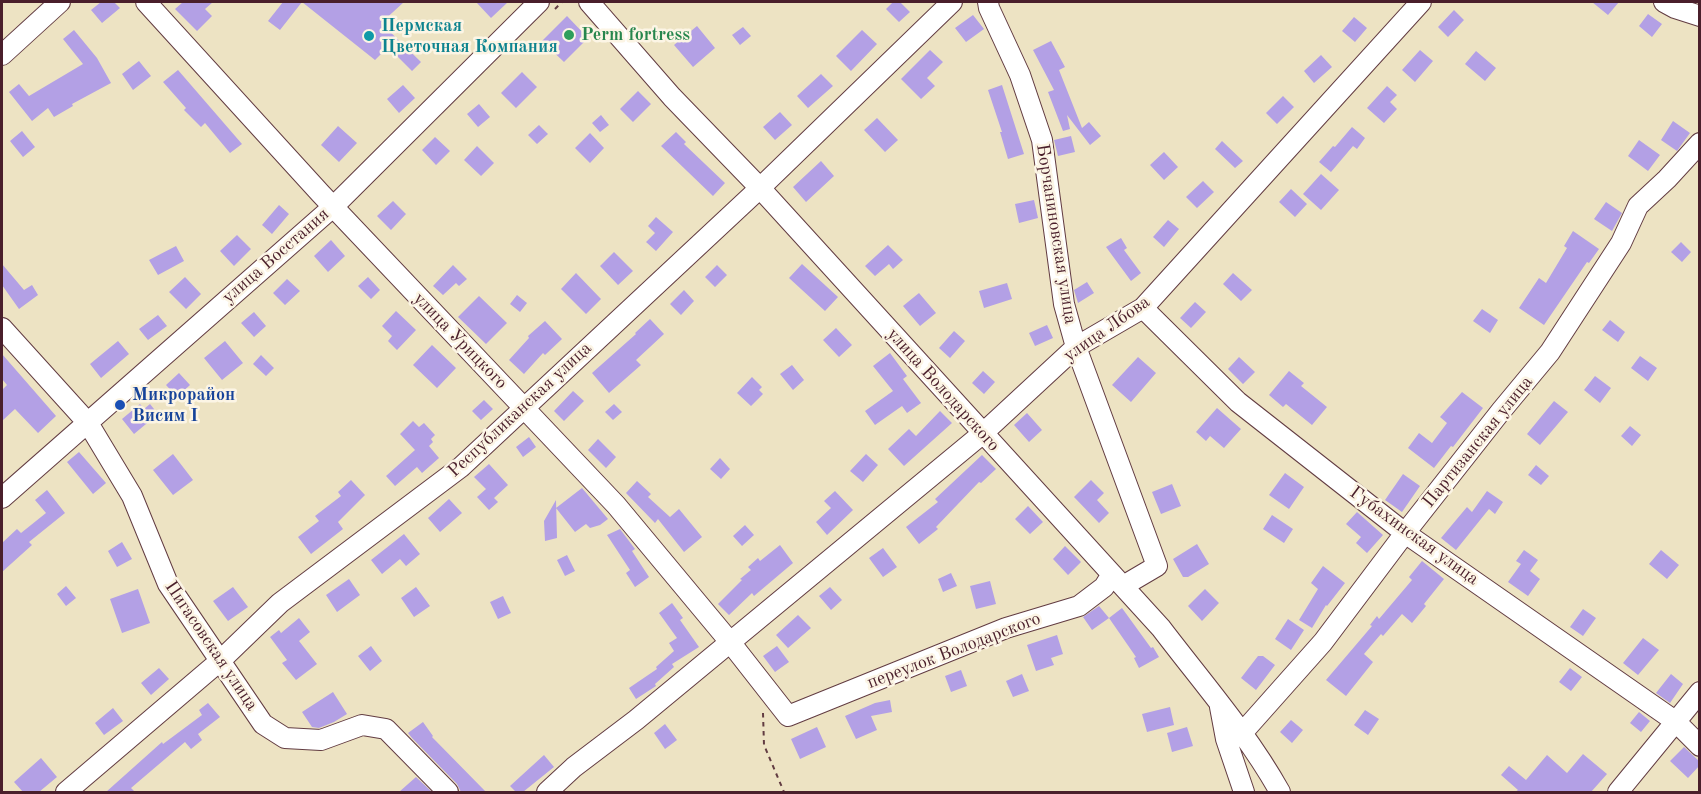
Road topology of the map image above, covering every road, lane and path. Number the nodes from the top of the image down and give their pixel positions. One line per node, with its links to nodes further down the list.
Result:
1 (60, 2): 10 (street)
2 (146, 2): 13 (street, улица Урицкого)
3 (539, 2): 13 (street, улица Восстания)
4 (589, 2): 12 (street, улица Володарского)
5 (952, 2): 12 (street, Республиканская улица)
6 (988, 2): 16 (street, Борчаниновская улица)
7 (1421, 2): 14 (street, улица Лбова)
8 (1664, 2): 9 (street)
9 (1700, 16)
10 (2, 55)
11 (1700, 143): 21 (street, Партизанская улица)
12 (760, 188): 17 (street, Республиканская улица); 19 (street, улица Володарского)
13 (334, 206): 17 (street, улица Урицкого); 18 (street, улица Восстания)
14 (1143, 308): 16 (street, улица Лбова); 21 (street, Губахинская улица)
15 (2, 327): 18 (street, Пигасовская улица)
16 (1076, 347): 19 (street, улица Лбова); 22 (street, Борчаниновская улица)
17 (523, 407): 23 (street, улица Урицкого); 24 (street, Республиканская улица)
18 (88, 423): 20 (street, улица Восстания); 24 (street, Пигасовская улица)
19 (982, 434): 22 (street, улица Володарского); 23 (street, улица Лбова)
20 (2, 498)
21 (1405, 533): 29 (street, Губахинская улица); 30 (street, Партизанская улица)
22 (1117, 580): 27 (street, улица Володарского); 28 (street, переулок Володарского)
23 (730, 642): 25 (street, улица Урицкого); 34 (street, улица Лбова)
24 (221, 660): 32 (street, Республиканская улица); 33 (street, Пигасовская улица)
25 (762, 683): 28 (street, улица Урицкого); 35 (path)
26 (1700, 692): 29 (street)
27 (1220, 706): 30 (street, улица Володарского); 36 (street)
28 (788, 716)
29 (1675, 721): 31 (street, Губахинская улица); 38 (street)
30 (1243, 732): 37 (street, улица Володарского)
31 (1700, 746)
32 (66, 792)
33 (448, 792)
34 (547, 792)
35 (784, 792)
36 (1244, 792)
37 (1280, 792)
38 (1618, 792)

